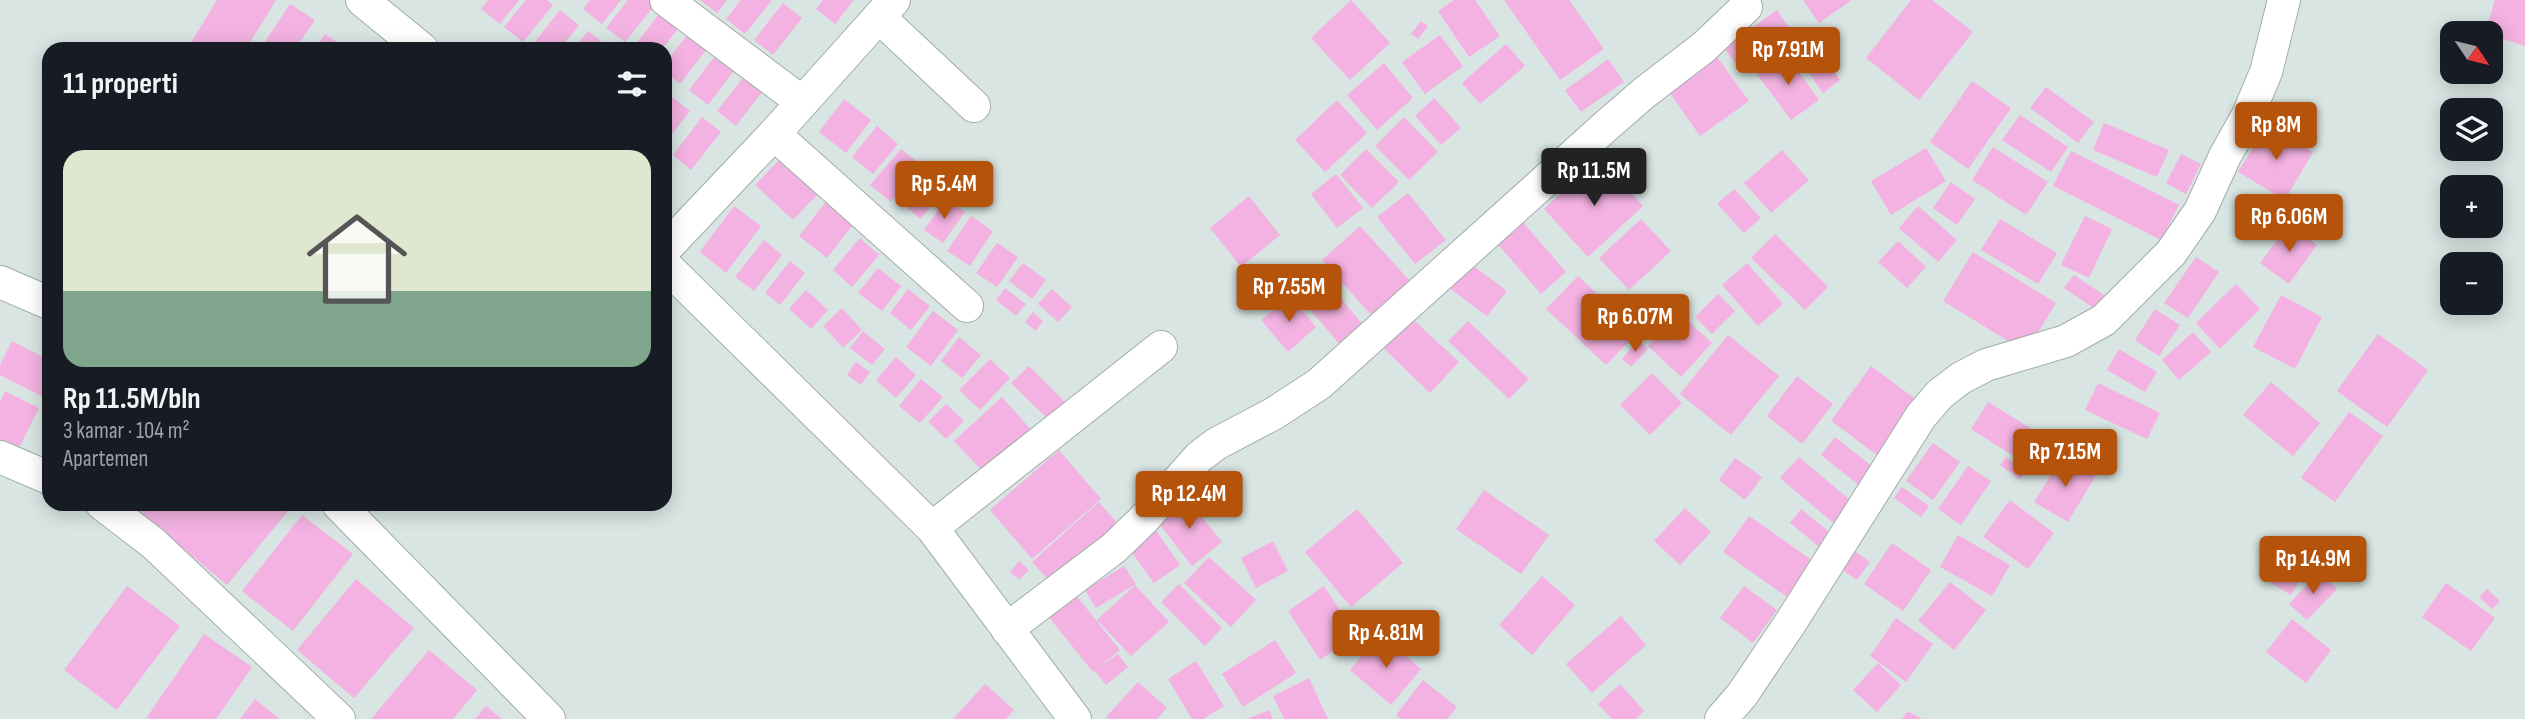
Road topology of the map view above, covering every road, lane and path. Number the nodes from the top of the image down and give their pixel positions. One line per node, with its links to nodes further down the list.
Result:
1 (362, 0): 6 (street)
2 (666, 0): 7 (street)
3 (2284, 0): 25 (street)
4 (1746, 7): 21 (street)
5 (886, 9): 7 (street); 8 (street)
6 (413, 42)
7 (802, 102): 9 (street)
8 (974, 106)
9 (774, 134): 10 (street); 14 (street)
10 (672, 242)
11 (672, 272): 20 (street)
12 (0, 282): 13 (street)
13 (42, 300)
14 (967, 306)
15 (1161, 346): 20 (street)
16 (0, 457): 17 (street)
17 (42, 475)
18 (113, 511): 22 (street)
19 (345, 511): 23 (street)
20 (933, 528): 21 (street)
21 (1007, 629): 24 (street)
22 (339, 719)
23 (549, 719)
24 (1075, 719)
25 (1721, 719)

